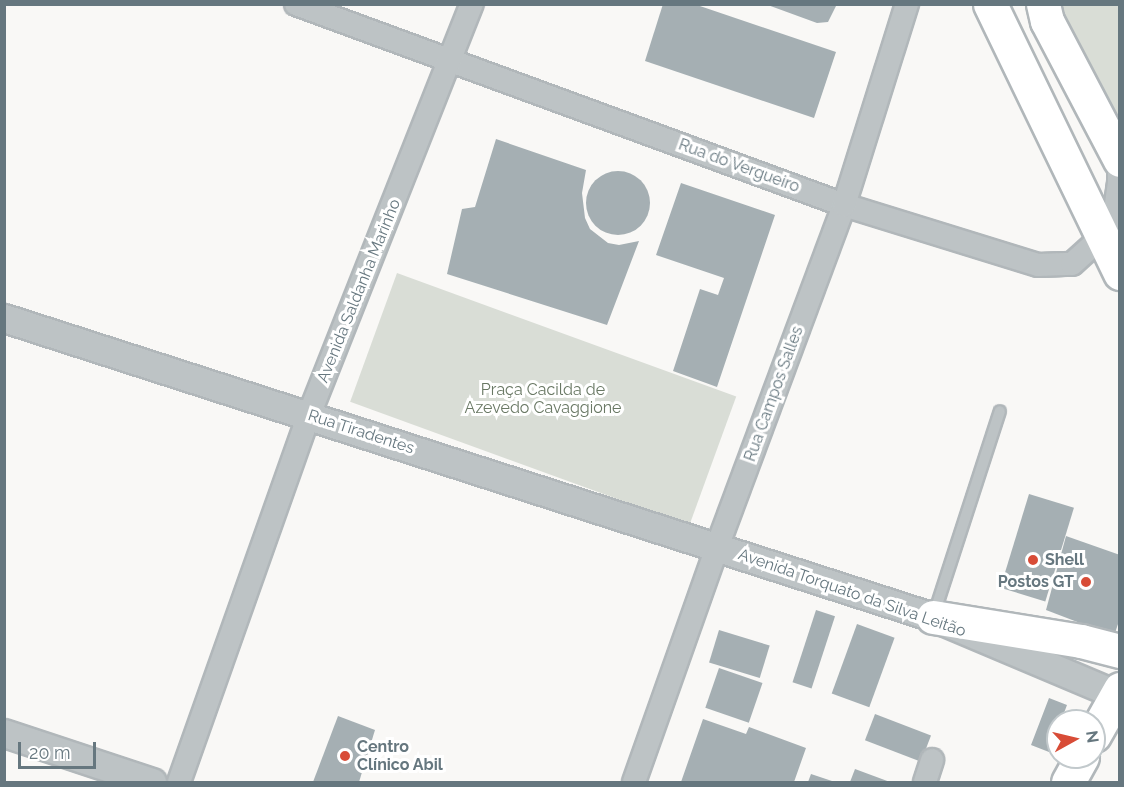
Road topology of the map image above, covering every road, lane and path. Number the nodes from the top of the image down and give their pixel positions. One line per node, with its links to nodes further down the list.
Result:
1 (296, 4): 6 (street, Rua do Vergueiro)
2 (472, 4): 6 (street, Avenida Saldanha Marinho)
3 (907, 4): 8 (street, Rua Campos Salles)
4 (990, 4): 9 (main road)
5 (1042, 10): 7 (main road)
6 (452, 60): 8 (street, Rua do Vergueiro); 13 (street, Avenida Saldanha Marinho)
7 (1119, 160): 9 (street, Rua do Vergueiro)
8 (844, 205): 9 (street, Rua do Vergueiro); 14 (street, Rua Campos Salles)
9 (1104, 235): 10 (main road)
10 (1119, 273)
11 (4, 318): 13 (street, Rua Tiradentes)
12 (1000, 411): 15 (lane)
13 (309, 415): 14 (street, Rua Tiradentes); 23 (street, Avenida Saldanha Marinho)
14 (717, 547): 15 (street, Avenida Torquato da Silva Leitão); 24 (street, Rua Campos Salles)
15 (933, 617): 16 (main road); 17 (street, Avenida Torquato da Silva Leitão)
16 (1119, 651)
17 (1118, 694): 18 (main road)
18 (1106, 714)
19 (4, 733): 22 (street)
20 (932, 760): 25 (street)
21 (1076, 769): 26 (main road)
22 (152, 783)
23 (178, 783)
24 (634, 783)
25 (925, 783)
26 (1068, 783)

